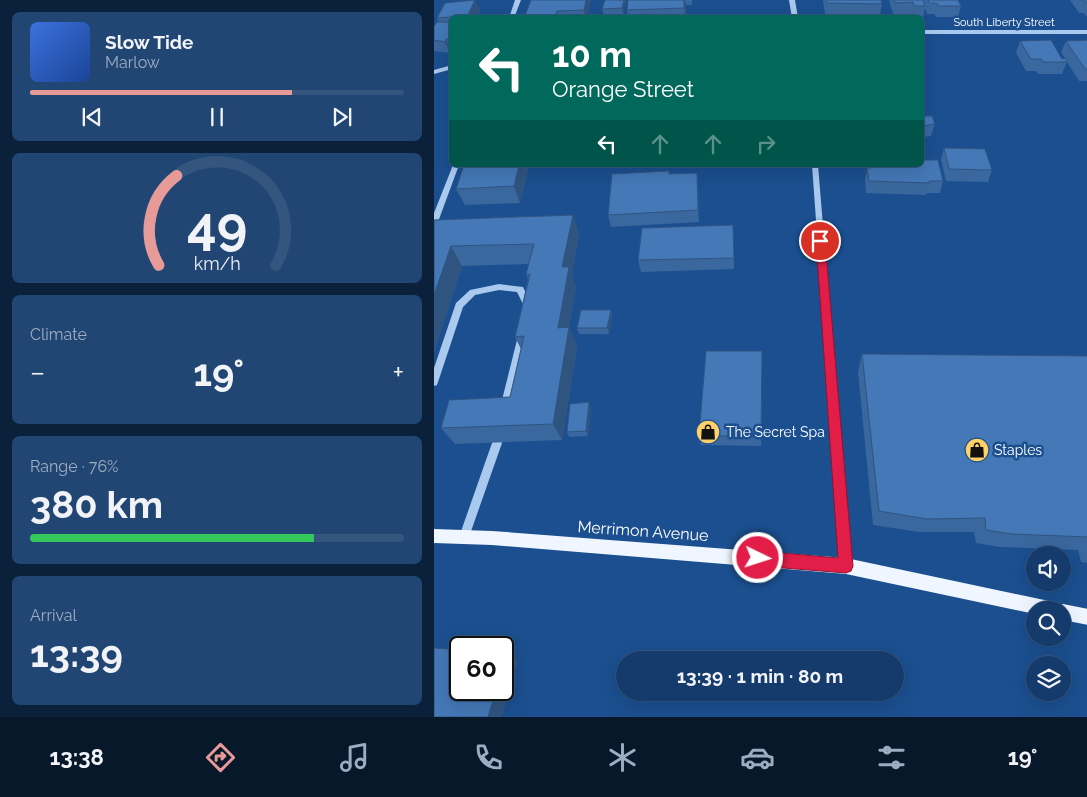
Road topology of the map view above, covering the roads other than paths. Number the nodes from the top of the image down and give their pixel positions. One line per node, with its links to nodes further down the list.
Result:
1 (518, 0): 3 (street)
2 (792, 0): 4 (street)
3 (512, 15)
4 (794, 15)
5 (924, 32): 6 (street, South Liberty Street)
6 (1087, 32)
7 (449, 68): 8 (street)
8 (434, 72)
9 (455, 167): 11 (street)
10 (814, 167): 17 (street)
11 (434, 222)
12 (434, 382): 13 (street)
13 (504, 415)
14 (497, 443): 16 (street)
15 (434, 536): 16 (main road, Merrimon Avenue)
16 (464, 537): 17 (main road, Merrimon Avenue)
17 (846, 566): 18 (main road, Merrimon Avenue)
18 (1026, 604)
19 (1071, 614): 20 (main road)
20 (1087, 617)

